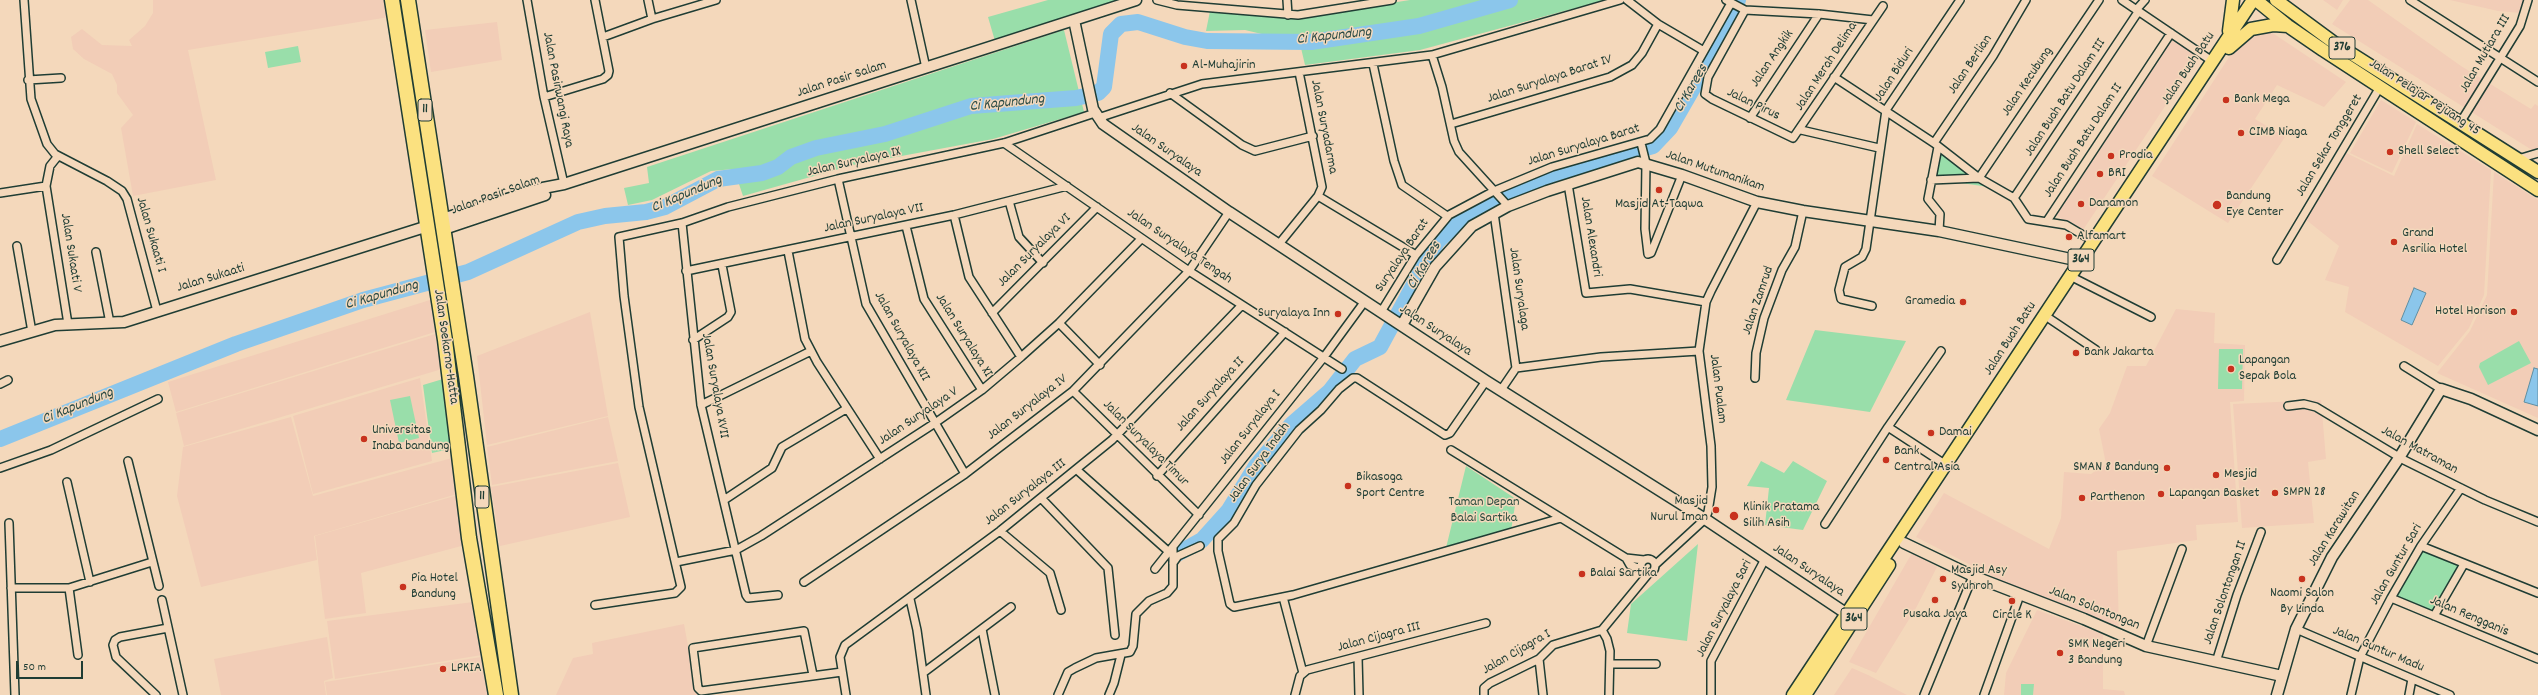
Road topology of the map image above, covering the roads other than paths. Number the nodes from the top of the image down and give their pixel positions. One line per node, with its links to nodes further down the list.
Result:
1 (24, 0): 52 (street)
2 (392, 0): 103 (highway, Jalan Soekarno-Hatta / 11)
3 (408, 0): 101 (highway, Jalan Soekarno-Hatta / 11)
4 (527, 0): 56 (street, Jalan Pasirwangi Raya)
5 (595, 0): 41 (street)
6 (648, 0): 35 (street)
7 (716, 0): 35 (street)
8 (911, 0): 48 (street)
9 (1136, 0): 36 (street, Jalan Pasir Salam)
10 (1156, 0): 27 (street)
11 (1287, 0): 33 (street)
12 (1353, 0): 30 (street)
13 (1392, 0): 30 (street)
14 (1620, 0): 44 (street)
15 (1627, 0): 38 (street)
16 (1960, 0): 58 (street, Jalan Biduri)
17 (2026, 0): 67 (street, Jalan Berlian)
18 (2099, 0): 77 (street, Jalan Kecubung)
19 (2122, 0): 31 (street)
20 (2145, 0): 31 (street, Jalan Buah Batu Dalam III)
21 (2233, 0): 42 (main road)
22 (2276, 0): 34 (main road, Jalan Pelajar Pejuang 45 / 376)
23 (2287, 0): 34 (main road)
24 (2410, 0): 45 (street)
25 (2528, 0): 45 (street, Jalan Mutiara III)
26 (2258, 1): 39 (main road, Jalan Pelajar Pejuang 45 / 376); 42 (main road, Jalan Buah Batu / 364)
27 (1177, 2): 33 (street)
28 (1736, 5): 32 (street); 43 (street, Jalan Suryalaya Barat); 60 (street, Jalan Pirus)
29 (1883, 6): 37 (street, Jalan Merah Delima)
30 (1354, 8): 33 (street)
31 (2137, 11): 40 (street); 87 (street, Jalan Buah Batu Dalam III)
32 (1819, 14): 37 (street); 60 (street, Jalan Angkik)
33 (1288, 15)
34 (2296, 17): 57 (main road, Jalan Pelajar Pejuang 45 / 376)
35 (652, 19): 41 (street)
36 (1074, 20): 48 (street, Jalan Pasir Salam); 59 (street)
37 (1873, 20): 50 (street, Jalan Merah Delima)
38 (1658, 24): 43 (street); 62 (street, Jalan Suryalaya Barat IV)
39 (2288, 26): 42 (main road); 54 (main road, Jalan Pelajar Pejuang 45 / 376)
40 (2171, 33): 46 (street); 97 (street, Jalan Buah Batu Dalam II)
41 (602, 37): 56 (street)
42 (2226, 45): 46 (main road, Jalan Buah Batu / 364); 118 (main road, Jalan Buah Batu / 364)
43 (1704, 51): 68 (street, Jalan Suryalaya Barat)
44 (1432, 55): 47 (street); 62 (street)
45 (2500, 59): 53 (street); 61 (street, Jalan Mutiara III)
46 (2212, 61): 106 (main road, Jalan Buah Batu / 364)
47 (1373, 64): 49 (street); 96 (street)
48 (926, 68): 81 (street, Jalan Pasir Salam)
49 (1299, 72): 55 (street, Jalan Suryalaya IX); 64 (street, Jalan Suryadarma)
50 (1834, 76): 58 (street); 63 (street, Jalan Merah Delima)
51 (61, 78): 52 (street)
52 (28, 80): 71 (street)
53 (2538, 82)
54 (2380, 87): 57 (main road, Jalan Pelajar Pejuang 45 / 376); 112 (street, Jalan Sekar Tonggeret)
55 (1170, 93): 59 (street, Jalan Suryalaya IX); 64 (street)
56 (544, 97): 81 (street, Jalan Pasirwangi Raya)
57 (2407, 98): 61 (main road, Jalan Pelajar Pejuang 45 / 376); 83 (main road, Jalan Pelajar Pejuang 45 / 376)
58 (1886, 110): 67 (street); 69 (street, Jalan Biduri)
59 (1095, 113): 66 (street, Jalan Suryalaya IX); 93 (street, Jalan Suryalaya)
60 (1750, 118): 65 (street, Jalan Pirus)
61 (2461, 121): 72 (main road, Jalan Pelajar Pejuang 45 / 376)
62 (1451, 124): 84 (street)
63 (1801, 130): 65 (street, Jalan Merah Delima); 69 (street)
64 (1313, 136): 86 (street, Jalan Suryadarma)
65 (1790, 138)
66 (1004, 143): 76 (street, Jalan Suryalaya IX); 82 (street, Jalan Suryalaya Tengah)
67 (1936, 145): 77 (street); 78 (street, Jalan Berlian)
68 (1642, 146): 73 (street); 84 (street, Jalan Suryalaya Barat)
69 (1879, 148): 98 (street, Jalan Biduri)
70 (2538, 153): 72 (street)
71 (58, 156): 80 (street); 123 (street, Jalan Sukaati I)
72 (2518, 159): 74 (main road, Jalan Pelajar Pejuang 45 / 376)
73 (1645, 161): 75 (street, Jalan Mutumanikam); 75 (street); 79 (street, Jalan Mutumanikam)
74 (2538, 172)
75 (1682, 174): 89 (street, Jalan Mutumanikam)
76 (838, 178): 99 (street, Jalan Suryalaya IX); 104 (street, Jalan Suryalaya XII)
77 (1979, 178): 78 (street); 87 (street)
78 (1931, 180): 102 (street, Jalan Berlian)
79 (1568, 184): 90 (street, Jalan Mutumanikam); 120 (street, Jalan Alexandri)
80 (46, 186): 85 (street); 129 (street, Jalan Sukaati V)
81 (560, 186): 101 (street, Jalan Pasir Salam)
82 (1067, 186): 88 (street, Jalan Suryalaya VII); 91 (street, Jalan Suryalaya Tengah)
83 (2538, 190)
84 (1494, 191): 90 (street); 96 (street, Jalan Suryalaya Barat)
85 (0, 193)
86 (1318, 196): 107 (street); 111 (street)
87 (2014, 198): 97 (street)
88 (1009, 201): 95 (street, Jalan Suryalaya VII); 114 (street)
89 (1756, 202): 92 (street, Jalan Mutumanikam); 120 (street, Jalan Pualam)
90 (1508, 206): 94 (street, Jalan Mutumanikam)
91 (1097, 207): 105 (street, Jalan Suryalaya Tengah); 114 (street, Jalan Suryalaya VI)
92 (1803, 211): 98 (street, Jalan Mutumanikam); 146 (street, Jalan Zamrud)
93 (1229, 212): 107 (street, Jalan Suryalaya); 117 (street, Jalan Suryalaya IV)
94 (1494, 213): 131 (street, Jalan Mutumanikam); 144 (street, Jalan Suryalaga)
95 (954, 215): 100 (street, Jalan Suryalaya VII); 124 (street)
96 (1447, 216): 111 (street, Suryalaya Barat)
97 (2047, 221): 106 (street, Jalan Buah Batu Dalam II)
98 (1869, 222): 102 (street, Jalan Mutumanikam); 122 (street, Jalan Biduri)
99 (682, 223): 116 (street, Jalan Suryalaya XVII); 193 (street, Jalan Suryalaya IX)
100 (906, 226): 104 (street, Jalan Suryalaya VII); 150 (street, Jalan Suryalaya XI)
101 (444, 230): 242 (highway, Jalan Soekarno-Hatta / 11)
102 (1939, 231): 113 (street, Jalan Mutumanikam)
103 (429, 232): 123 (street, Jalan Sukaati); 241 (highway, Jalan Soekarno-Hatta / 11)
104 (852, 238): 109 (street, Jalan Suryalaya VII); 158 (street, Jalan Suryalaya XII)
105 (1141, 238): 117 (street, Jalan Suryalaya Tengah); 128 (street, Jalan Suryalaya V)
106 (2093, 240): 113 (main road, Jalan Buah Batu / 364)
107 (1279, 244): 119 (street, Jalan Suryalaya)
108 (17, 246): 132 (street)
109 (788, 251): 115 (street, Jalan Suryalaya VII); 137 (street)
110 (96, 252): 130 (street)
111 (1416, 255): 125 (street, Suryalaya Barat)
112 (2277, 260)
113 (2080, 261): 166 (main road, Jalan Buah Batu / 364)
114 (1042, 263): 124 (street, Jalan Suryalaya VI)
115 (722, 264): 116 (street, Jalan Suryalaya VII); 134 (street)
116 (686, 271): 134 (street, Jalan Suryalaya XVII)
117 (1189, 271): 121 (street, Jalan Suryalaya Tengah); 142 (street, Jalan Suryalaya IV)
118 (2076, 278): 126 (street); 127 (main road, Jalan Buah Batu / 364)
119 (1365, 301): 125 (street, Jalan Suryalaya); 141 (street, Jalan Suryalaya I)
120 (1706, 302): 138 (street, Jalan Pualam)
121 (1242, 305): 133 (street, Jalan Suryalaya Tengah); 161 (street, Jalan Suryalaya III)
122 (1872, 306)
123 (157, 311): 130 (street, Jalan Sukaati)
124 (992, 313): 140 (street)
125 (1383, 313): 131 (street, Jalan Suryalaya)
126 (2151, 317)
127 (2050, 319): 136 (street); 183 (main road, Jalan Buah Batu / 364)
128 (1059, 323): 140 (street, Jalan Suryalaya V); 142 (street)
129 (68, 324): 130 (street, Jalan Sukaati); 132 (street, Jalan Sukaati)
130 (110, 324)
131 (1399, 324): 148 (street, Jalan Suryalaya)
132 (32, 332): 135 (street, Jalan Sukaati)
133 (1285, 332): 141 (street, Jalan Suryalaya Tengah); 170 (street, Jalan Suryalaya II)
134 (693, 340): 155 (street, Jalan Suryalaya XVII)
135 (0, 341)
136 (2096, 350)
137 (810, 351): 155 (street); 157 (street)
138 (1699, 351): 144 (street); 177 (street, Jalan Pualam)
139 (1941, 351): 159 (street)
140 (1021, 356): 150 (street, Jalan Suryalaya V)
141 (1324, 357): 145 (street, Jalan Suryalaya Tengah); 175 (street, Jalan Suryalaya I)
142 (1100, 365): 153 (street, Jalan Suryalaya IV)
143 (2404, 366): 152 (street)
144 (1516, 368): 151 (street)
145 (1342, 369)
146 (1755, 378)
147 (8, 380): 149 (street)
148 (1486, 381): 151 (street, Jalan Suryalaya); 207 (street, Jalan Surya Indah)
149 (0, 384)
150 (982, 390): 158 (street, Jalan Suryalaya V)
151 (1501, 390): 177 (street, Jalan Suryalaya)
152 (2442, 390): 160 (street); 163 (street, Jalan Karawitan)
153 (1073, 391): 161 (street, Jalan Suryalaya Timur); 169 (street, Jalan Suryalaya IV)
154 (158, 399): 167 (street)
155 (702, 405): 174 (street, Jalan Suryalaya XVII)
156 (2288, 406): 163 (street, Jalan Matraman)
157 (846, 409): 164 (street); 174 (street)
158 (935, 423): 164 (street, Jalan Suryalaya V); 169 (street, Jalan Suryalaya XII)
159 (1888, 427): 166 (street); 180 (street)
160 (2538, 430)
161 (1116, 436): 168 (street, Jalan Suryalaya III); 170 (street, Jalan Suryalaya Timur)
162 (1451, 450): 176 (street)
163 (2399, 458): 172 (street, Jalan Matraman); 219 (street, Jalan Karawitan)
164 (880, 459): 187 (street, Jalan Suryalaya V)
165 (128, 461): 192 (street)
166 (1946, 465): 214 (main road, Jalan Buah Batu / 364)
167 (0, 468)
168 (1077, 470): 173 (street, Jalan Suryalaya III); 188 (street)
169 (965, 474): 200 (street, Jalan Suryalaya IV)
170 (1157, 476): 175 (street, Jalan Suryalaya Timur)
171 (67, 482): 199 (street)
172 (2461, 488): 178 (street, Jalan Matraman); 185 (street, Jalan Guntur Sari)
173 (1041, 498): 181 (street, Jalan Suryalaya III); 221 (street)
174 (724, 500): 187 (street, Jalan Suryalaya XVII)
175 (1199, 515): 188 (street, Jalan Suryalaya I)
176 (1561, 518): 189 (street); 207 (street)
177 (1705, 519): 190 (street, Jalan Suryalaya); 194 (street)
178 (2538, 522)
179 (9, 523): 202 (street)
180 (1824, 524)
181 (1000, 531): 209 (street, Jalan Suryalaya III); 213 (street)
182 (2261, 532): 229 (street, Jalan Solontongan II)
183 (1904, 543): 198 (street, Jalan Solontongan); 255 (main road, Jalan Buah Batu / 364)
184 (1200, 546): 188 (street)
185 (2421, 546): 195 (street); 208 (street, Jalan Guntur Sari)
186 (2182, 549): 222 (street)
187 (736, 550): 193 (street, Jalan Suryalaya V); 205 (street, Jalan Suryalaya XVII)
188 (1172, 555): 196 (street, Jalan Suryalaya I); 224 (street)
189 (1626, 558): 191 (street); 197 (street)
190 (1765, 559): 214 (street, Jalan Suryalaya); 253 (street, Jalan Suryalaya Sari)
191 (1644, 560): 194 (street); 197 (street)
192 (152, 562): 199 (street); 201 (street)
193 (676, 562): 211 (street)
194 (1656, 563): 197 (street)
195 (2464, 564): 204 (street); 215 (street)
196 (1155, 569)
197 (1644, 571): 220 (street)
198 (1973, 576): 206 (street, Jalan Solontongan); 256 (street)
199 (90, 582): 203 (street)
200 (804, 582)
201 (159, 586)
202 (11, 588): 203 (street); 238 (street)
203 (69, 588): 223 (street)
204 (2538, 592)
205 (778, 595)
206 (2020, 595): 222 (street, Jalan Solontongan); 257 (street)
207 (1283, 597): 234 (street)
208 (2391, 598): 215 (street, Jalan Rengganis); 226 (street, Jalan Guntur Sari)
209 (910, 599): 232 (street, Jalan Suryalaya III); 233 (street)
210 (162, 600): 217 (street)
211 (595, 605)
212 (1011, 607): 218 (street)
213 (1061, 610)
214 (1847, 614): 254 (main road, Jalan Buah Batu / 364)
215 (2434, 616): 228 (street, Jalan Rengganis)
216 (1486, 623): 225 (street, Jalan Cijagra III)
217 (168, 628): 239 (street); 240 (street)
218 (982, 629): 233 (street); 245 (street)
219 (2296, 629): 226 (street, Jalan Guntur Madu); 236 (street, Jalan Karawitan)
220 (1602, 630): 227 (street, Jalan Cijagra I); 230 (street)
221 (1115, 635)
222 (2146, 646): 229 (street, Jalan Solontongan)
223 (78, 655)
224 (1121, 655): 246 (street); 247 (street)
225 (1358, 657): 234 (street, Jalan Cijagra III); 249 (street)
226 (2360, 657): 237 (street, Jalan Guntur Madu); 259 (street, Jalan Guntur Sari)
227 (1539, 659): 250 (street, Jalan Cijagra I); 251 (street)
228 (2538, 659)
229 (2216, 662): 236 (street, Jalan Solontongan)
230 (1611, 664): 231 (street); 252 (street)
231 (1656, 664)
232 (842, 672): 235 (street); 243 (street, Jalan Suryalaya III)
233 (923, 673): 244 (street)
234 (1303, 673): 248 (street)
235 (813, 675): 235 (street)
236 (2282, 676): 258 (street, Jalan Karawitan)
237 (2412, 679): 260 (street); 261 (street, Jalan Guntur Madu)
238 (15, 695)
239 (156, 695)
240 (183, 695)
241 (496, 695)
242 (512, 695)
243 (846, 695)
244 (926, 695)
245 (995, 695)
246 (1058, 695)
247 (1109, 695)
248 (1295, 695)
249 (1359, 695)
250 (1484, 695)
251 (1543, 695)
252 (1609, 695)
253 (1711, 695)
254 (1793, 695)
255 (1805, 695)
256 (1924, 695)
257 (1984, 695)
258 (2277, 695)
259 (2351, 695)
260 (2409, 695)
261 (2450, 695)

